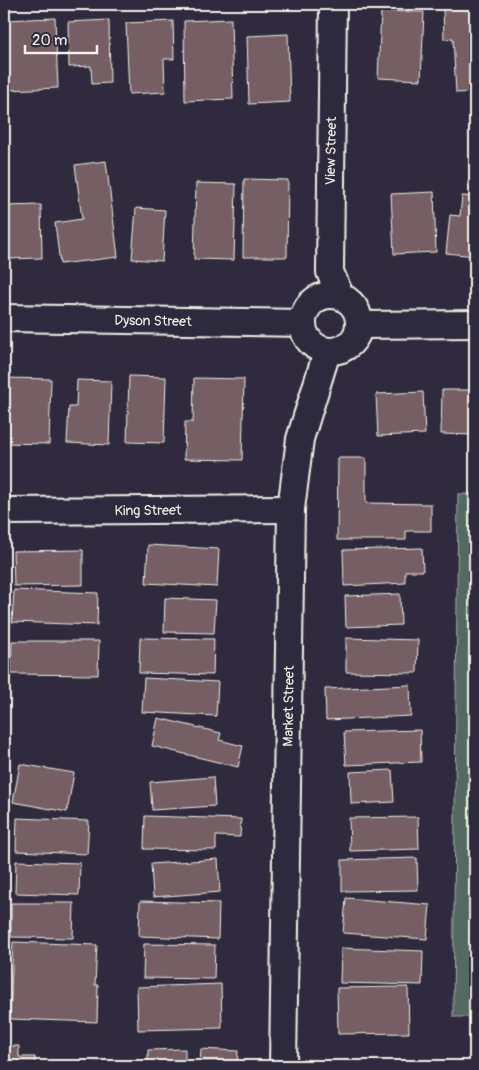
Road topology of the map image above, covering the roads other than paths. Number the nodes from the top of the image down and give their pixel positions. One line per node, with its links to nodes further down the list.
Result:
1 (333, 4): 2 (street, View Street)
2 (340, 295): 4 (street); 6 (street)
3 (4, 318): 4 (street, Dyson Street)
4 (303, 323): 7 (street)
5 (475, 324): 6 (street)
6 (360, 325): 7 (street)
7 (327, 352): 8 (street, Market Street)
8 (291, 509): 9 (street, King Street); 10 (street, Market Street)
9 (4, 511)
10 (284, 1066)

